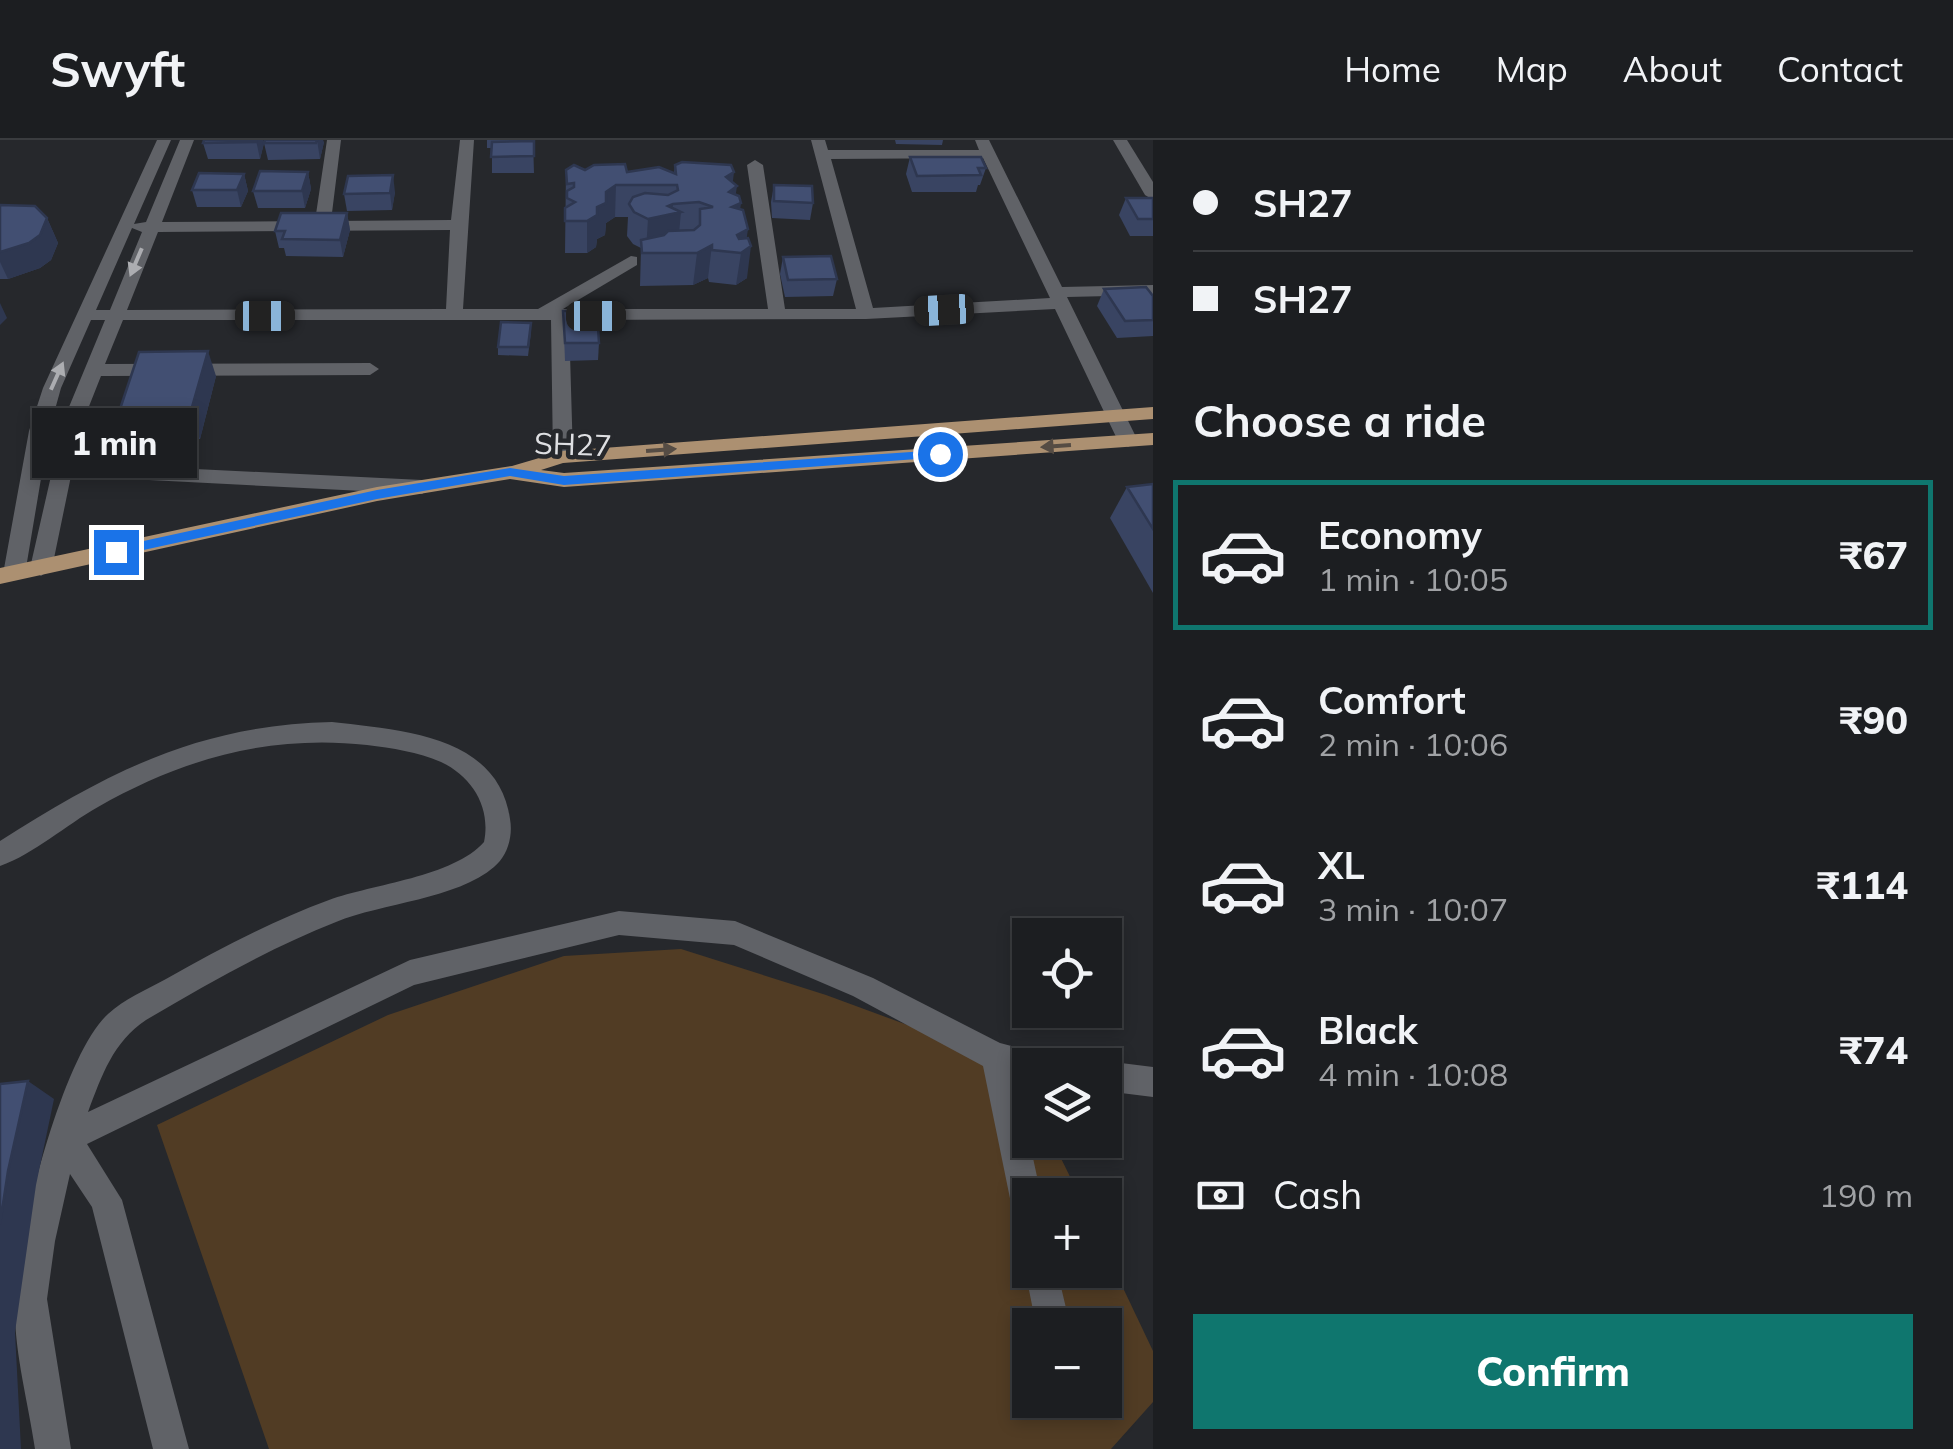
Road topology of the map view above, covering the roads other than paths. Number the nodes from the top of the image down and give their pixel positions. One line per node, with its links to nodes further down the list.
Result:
1 (334, 140): 13 (street)
2 (467, 140): 10 (street)
3 (1120, 140): 9 (street)
4 (163, 141): 5 (street); 11 (street)
5 (193, 141): 12 (street)
6 (820, 147): 7 (street); 19 (street)
7 (985, 147): 16 (street)
8 (755, 165): 18 (street)
9 (1153, 195)
10 (458, 225): 13 (street); 21 (street)
11 (124, 226): 12 (street); 20 (street)
12 (151, 226): 13 (street); 17 (street, one-way to 17)
13 (322, 226)
14 (631, 262): 22 (street)
15 (1153, 290): 16 (street)
16 (1058, 298): 19 (street); 27 (street)
17 (114, 314): 20 (street); 21 (street); 25 (street)
18 (777, 314): 19 (street); 23 (street)
19 (866, 314)
20 (84, 315): 35 (street, one-way to 20)
21 (454, 316): 22 (street)
22 (539, 316): 23 (street)
23 (560, 316): 30 (street)
24 (370, 369): 25 (street)
25 (94, 370): 31 (street)
26 (1153, 413): 27 (main road)
27 (1116, 416): 29 (street); 30 (main road, one-way to 27)
28 (1153, 438): 29 (main road, SH27 / SH27)
29 (1128, 441): 32 (main road, SH27 / SH27, one-way to 32)
30 (564, 457): 32 (main road)
31 (62, 469): 33 (street); 34 (street)
32 (510, 472): 33 (main road, SH27 / SH27)
33 (424, 487): 34 (main road, SH27 / SH27)
34 (41, 568): 35 (main road, SH27 / SH27)
35 (7, 575)
36 (0, 854): 41 (street)
37 (996, 1057): 38 (street); 41 (street); 42 (street)
38 (1012, 1060)
39 (1122, 1078): 40 (street)
40 (1153, 1082)
41 (65, 1140): 43 (street); 44 (street)
42 (1022, 1178)
43 (54, 1449)
44 (171, 1449)

